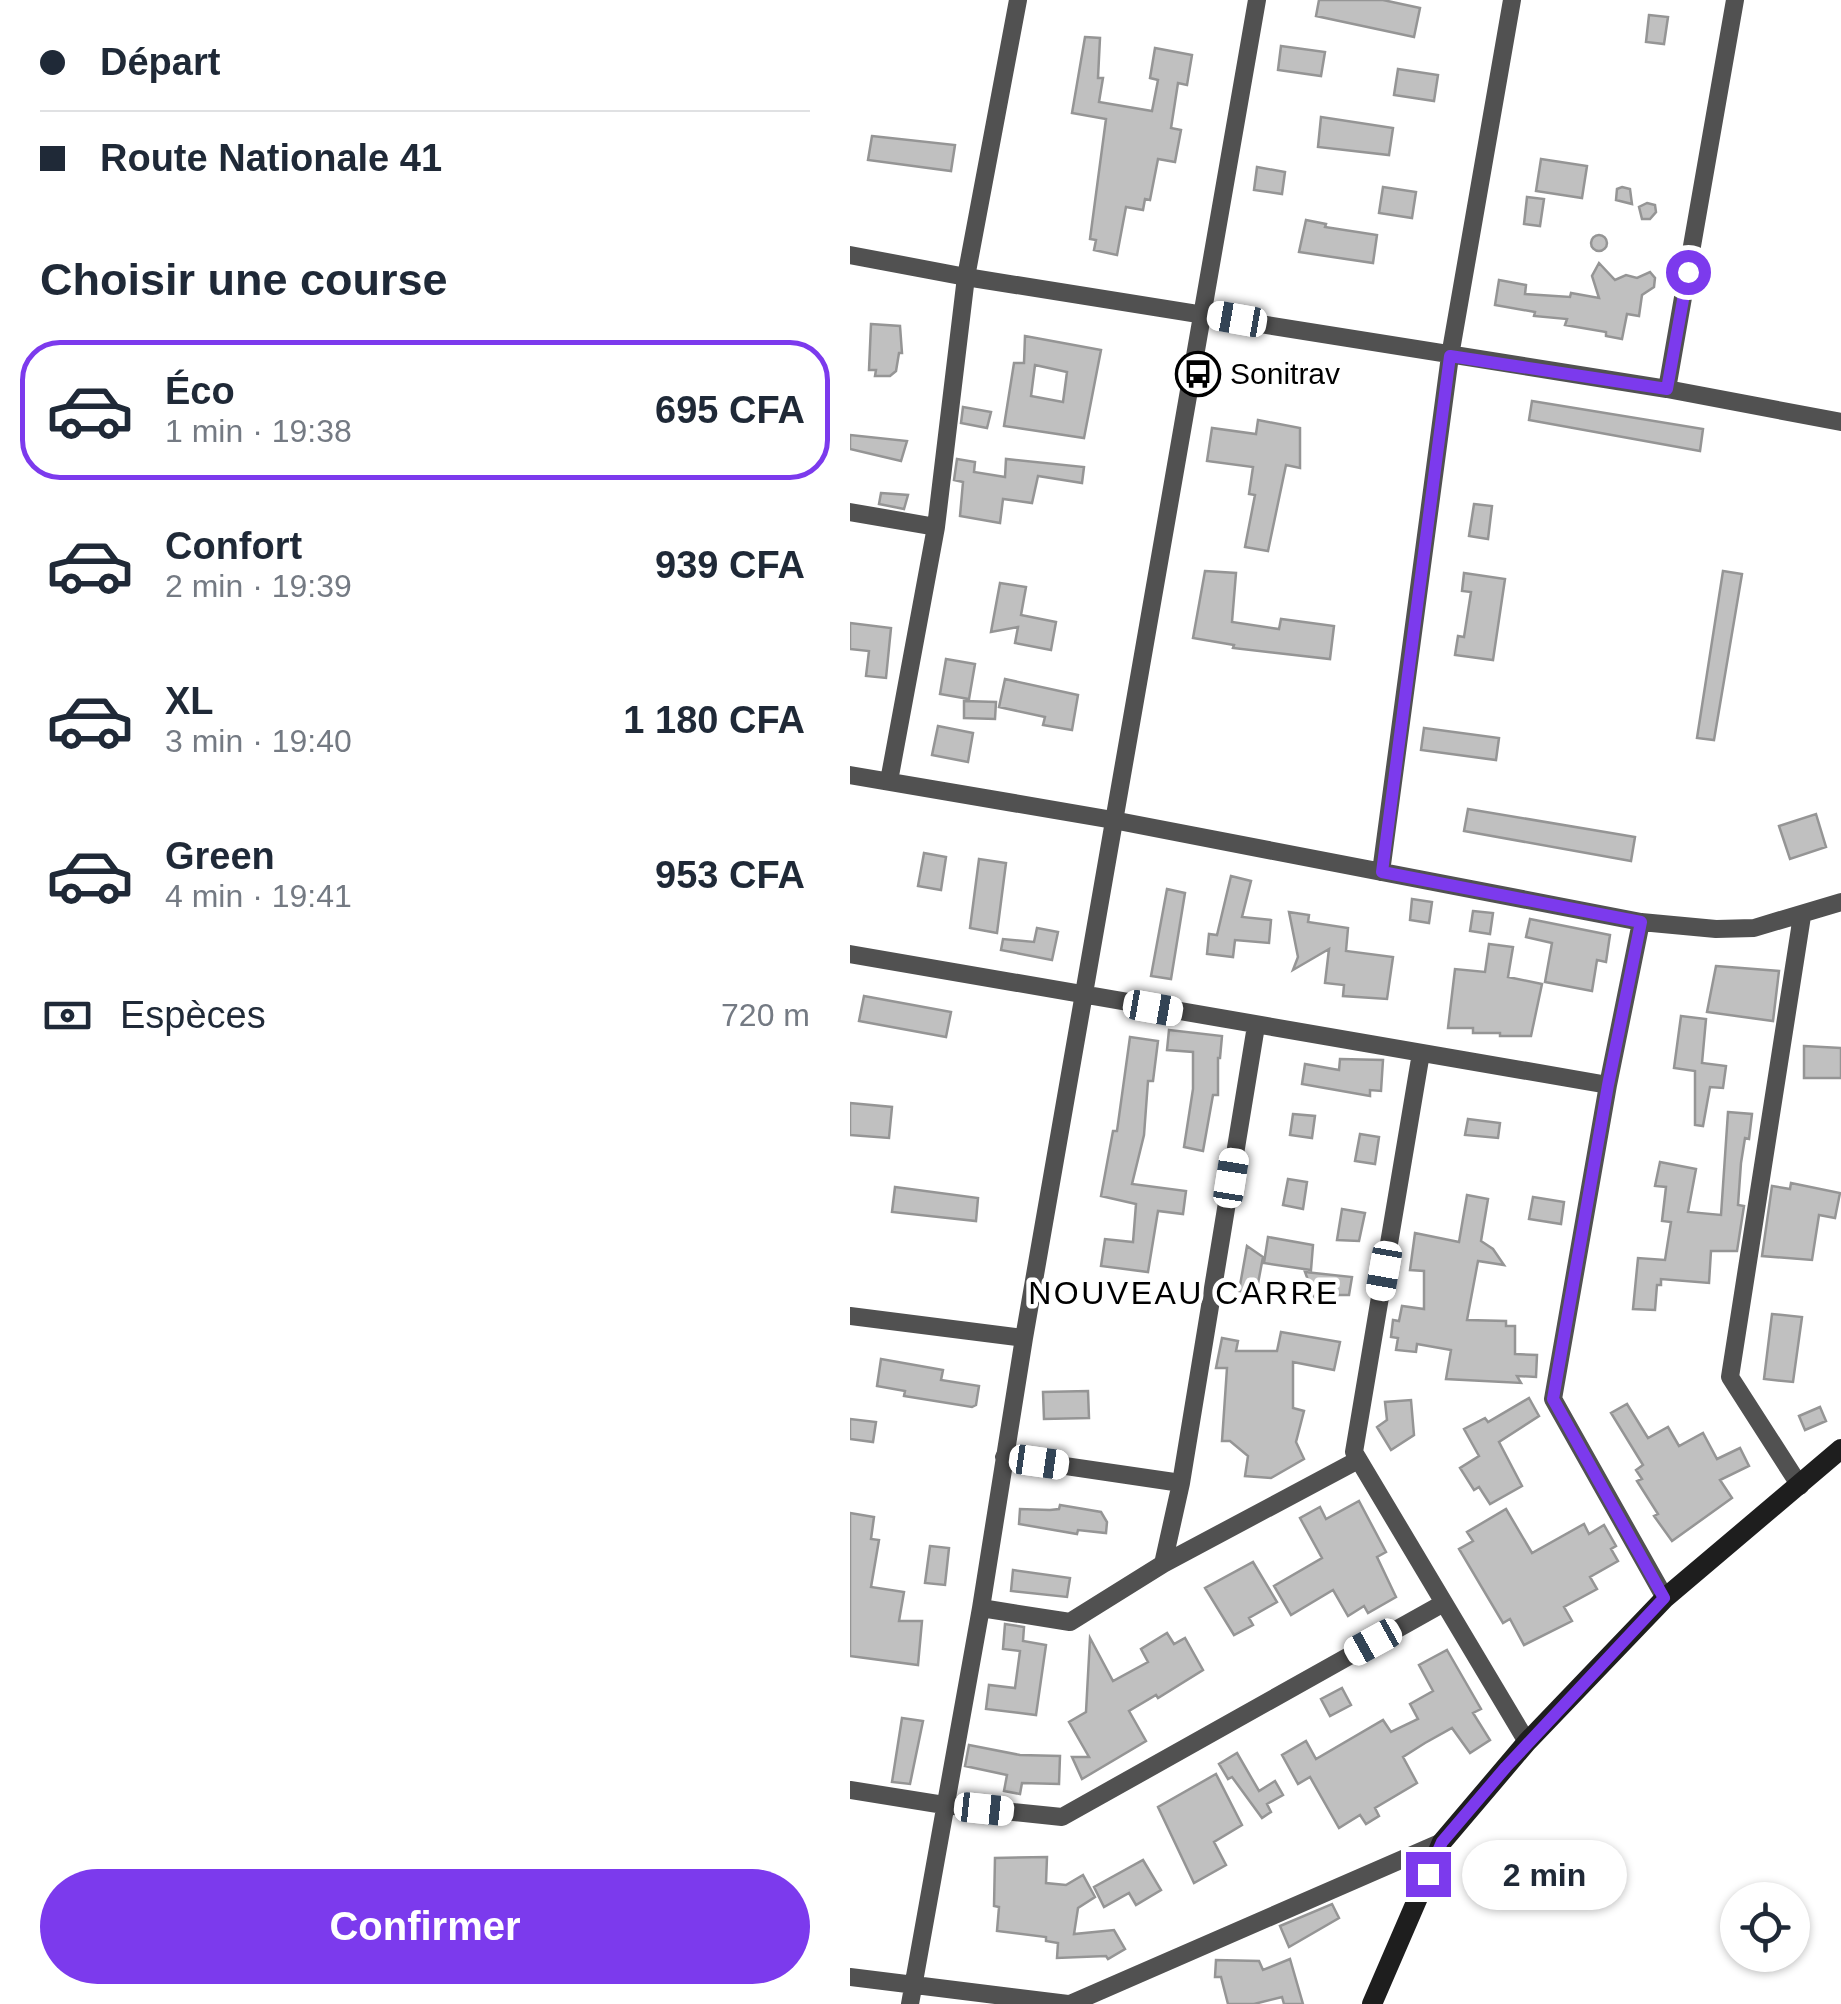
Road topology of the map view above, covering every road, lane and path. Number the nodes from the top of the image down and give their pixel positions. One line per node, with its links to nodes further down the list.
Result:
1 (1018, 0): 6 (street)
2 (1257, 0): 7 (street)
3 (1512, 0): 8 (street)
4 (1735, 0): 9 (street)
5 (850, 255): 6 (street)
6 (966, 277): 7 (street); 12 (street)
7 (1202, 313): 8 (street); 15 (street)
8 (1450, 356): 9 (street); 16 (street)
9 (1667, 389): 10 (street)
10 (1841, 422)
11 (850, 512): 12 (street)
12 (936, 527): 14 (street)
13 (850, 775): 14 (street)
14 (889, 782): 15 (street)
15 (1112, 820): 16 (street); 21 (street)
16 (1382, 872): 19 (street)
17 (1841, 902): 18 (street)
18 (1802, 916): 19 (street); 31 (street)
19 (1641, 922): 24 (street)
20 (850, 954): 21 (street)
21 (1084, 995): 22 (street); 26 (street)
22 (1256, 1026): 23 (street); 30 (street)
23 (1421, 1052): 24 (street); 29 (street)
24 (1608, 1085): 33 (street)
25 (850, 1316): 26 (street)
26 (1024, 1338): 28 (street)
27 (1841, 1449): 31 (street)
28 (1004, 1458): 30 (street); 35 (street)
29 (1358, 1460): 32 (street); 34 (street)
30 (1181, 1483): 32 (street)
31 (1800, 1486): 33 (street)
32 (1164, 1564): 35 (street)
33 (1664, 1598): 36 (street)
34 (1442, 1604): 36 (street); 38 (street)
35 (982, 1608): 38 (street)
36 (1527, 1742): 39 (street)
37 (850, 1790): 38 (street)
38 (944, 1806): 41 (street)
39 (1442, 1842): 42 (street); 43 (street)
40 (850, 1977): 41 (street)
41 (911, 1995): 42 (street)
42 (1069, 2004)
43 (1372, 2004)

